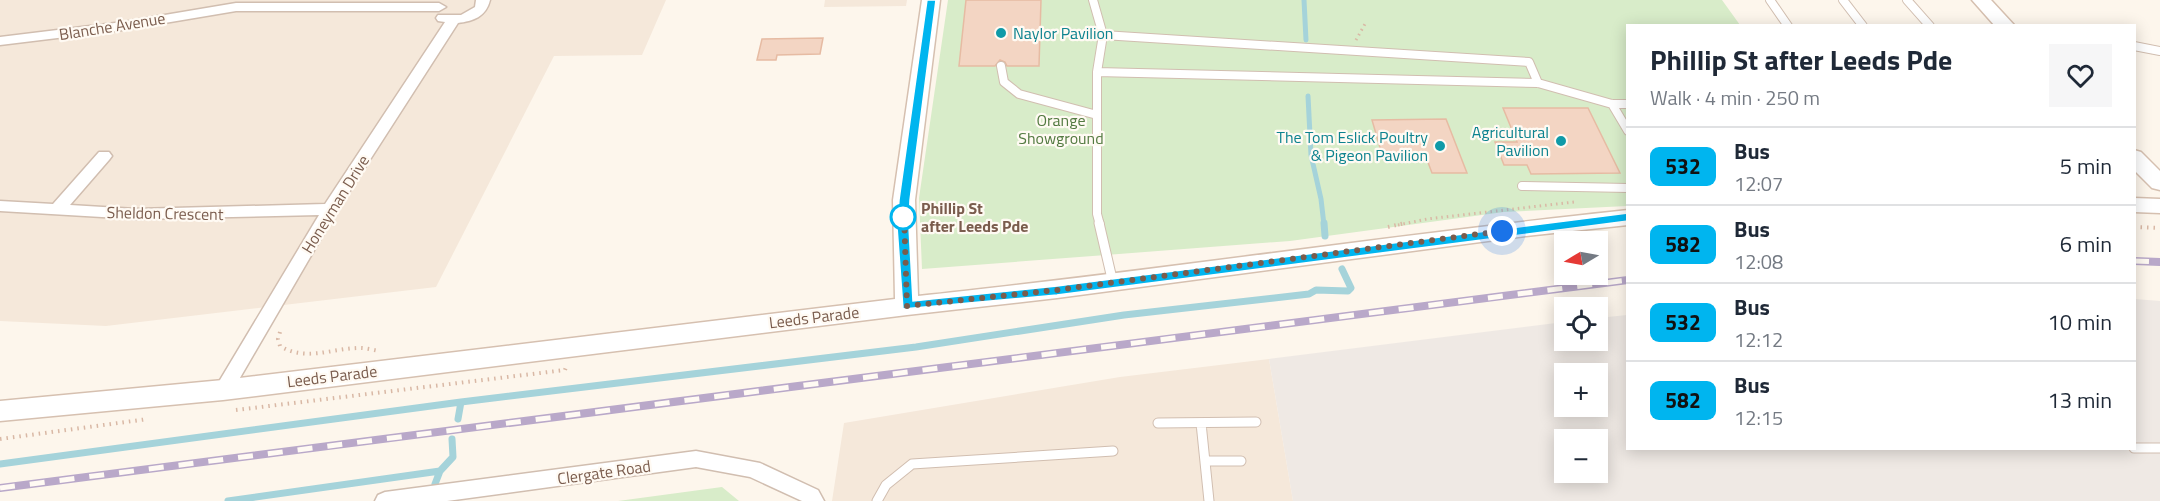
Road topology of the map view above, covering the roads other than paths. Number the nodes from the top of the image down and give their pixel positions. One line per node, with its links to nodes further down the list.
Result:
1 (483, 0): 10 (street)
2 (931, 0): 38 (main road)
3 (1093, 0): 15 (lane)
4 (1770, 0): 11 (lane)
5 (1843, 0): 12 (lane)
6 (1907, 0): 13 (lane)
7 (1981, 0): 14 (main road)
8 (265, 4): 9 (street, Blanche Avenue); 16 (street, Blanche Avenue)
9 (444, 4): 10 (street)
10 (453, 20): 35 (street, Honeyman Drive)
11 (1787, 24)
12 (1861, 24)
13 (1928, 24)
14 (2004, 24)
15 (1103, 35): 20 (lane); 21 (lane)
16 (0, 41)
17 (2136, 46): 18 (lane)
18 (2160, 51)
19 (1001, 66): 24 (lane)
20 (1097, 72): 21 (lane); 24 (lane)
21 (1538, 83): 22 (lane)
22 (1612, 104): 23 (lane); 25 (lane)
23 (1626, 104)
24 (1097, 115): 37 (lane)
25 (1626, 128)
26 (104, 156): 34 (street)
27 (2136, 159): 28 (main road)
28 (2160, 183)
29 (1522, 186): 30 (lane)
30 (1626, 188)
31 (2136, 205): 33 (main road)
32 (0, 206): 34 (street, Sheldon Crescent)
33 (2160, 206)
34 (57, 209): 35 (street, Sheldon Crescent)
35 (330, 209): 39 (street, Honeyman Drive)
36 (1626, 217): 37 (main road, Leeds Parade)
37 (1113, 283): 38 (main road, Leeds Parade)
38 (907, 306): 39 (main road, Leeds Parade)
39 (222, 390): 40 (main road, Leeds Parade)
40 (0, 411)
41 (1256, 422): 43 (lane)
42 (1158, 423): 43 (lane)
43 (1201, 423): 47 (lane)
44 (2136, 448): 45 (lane)
45 (2160, 448)
46 (1113, 451): 51 (lane)
47 (1205, 461): 48 (lane); 52 (lane)
48 (1241, 461)
49 (385, 501): 50 (street, Clergate Road)
50 (814, 501)
51 (877, 501)
52 (1209, 501)

